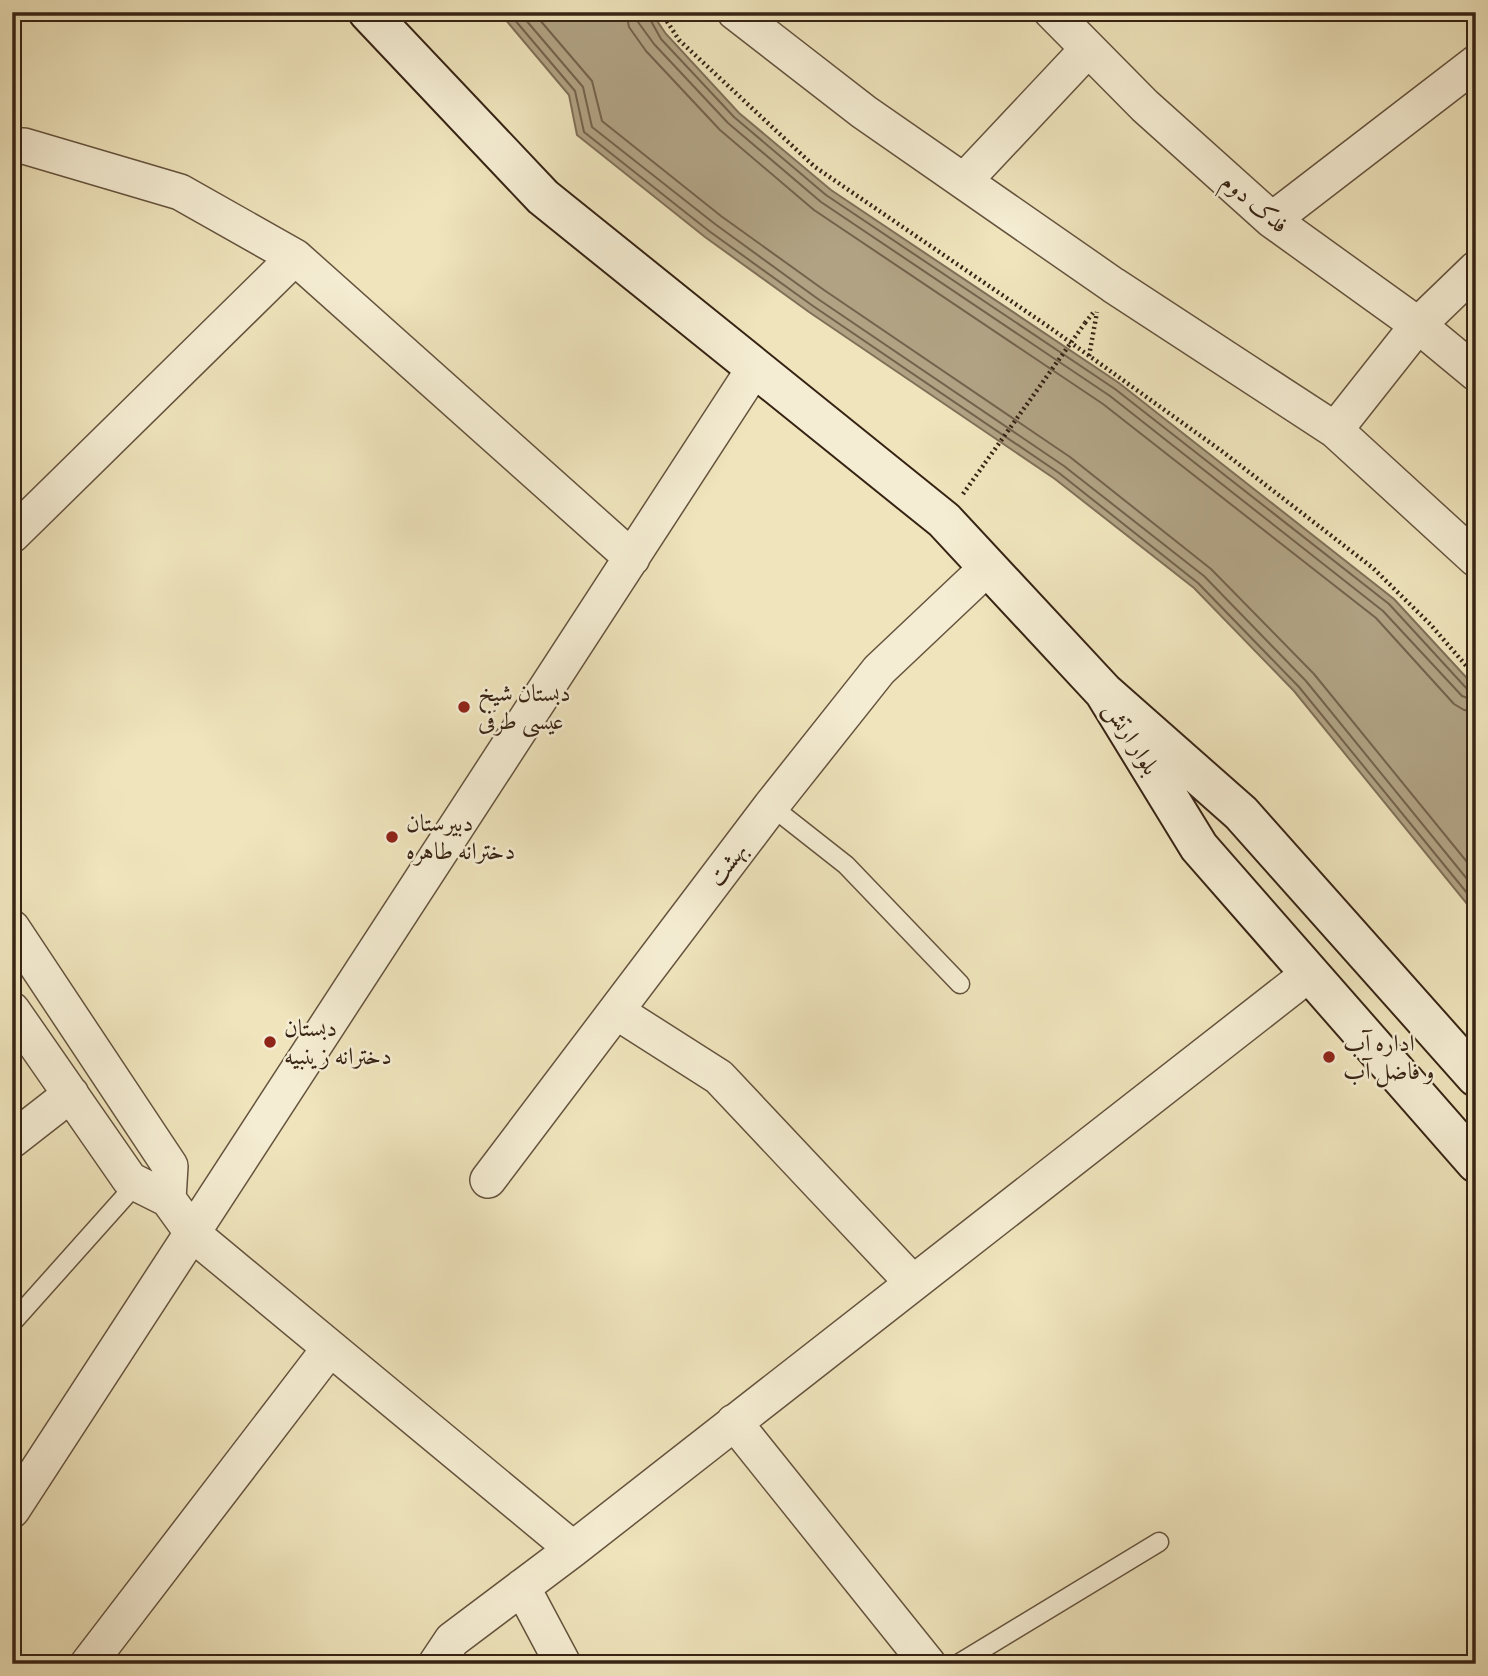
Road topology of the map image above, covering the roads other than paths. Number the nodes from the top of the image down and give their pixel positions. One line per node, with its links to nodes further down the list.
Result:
1 (368, 12): 12 (main road)
2 (734, 12): 7 (street)
3 (1052, 12): 4 (street, فدک دوم)
4 (1088, 49): 7 (street); 8 (street, فدک دوم)
5 (1476, 63): 8 (street)
6 (12, 146): 9 (street)
7 (964, 181): 14 (street)
8 (1272, 220): 11 (street, فدک دوم)
9 (295, 257): 15 (street); 16 (street)
10 (1476, 269): 11 (street)
11 (1419, 325): 13 (street, فدک دوم); 14 (street)
12 (754, 369): 16 (street); 18 (main road)
13 (1476, 373)
14 (1335, 430): 17 (street)
15 (12, 535)
16 (632, 558): 33 (street)
17 (1476, 559)
18 (988, 567): 19 (main road); 20 (street, بهشت)
19 (1104, 692): 22 (main road, بلوار ارتش); 26 (main road, بلوار ارتش)
20 (771, 806): 23 (lane); 25 (street, بهشت)
21 (12, 928): 32 (street)
22 (1310, 973): 29 (main road, بلوار ارتش); 34 (street)
23 (960, 984)
24 (12, 1010): 27 (street)
25 (617, 1012): 30 (street, بهشت); 34 (street)
26 (1476, 1077)
27 (71, 1094): 28 (street); 31 (street)
28 (12, 1140)
29 (1476, 1163)
30 (488, 1180)
31 (137, 1183): 32 (street); 35 (lane)
32 (168, 1199): 33 (street)
33 (194, 1235): 36 (street); 38 (street)
34 (913, 1283): 37 (street)
35 (12, 1322)
36 (330, 1348): 40 (street); 42 (street)
37 (734, 1422): 40 (street); 45 (street)
38 (12, 1510)
39 (1159, 1542): 46 (lane)
40 (573, 1549): 41 (street)
41 (522, 1587): 43 (street); 44 (street)
42 (88, 1664)
43 (436, 1664)
44 (563, 1664)
45 (928, 1664)
46 (958, 1664)

